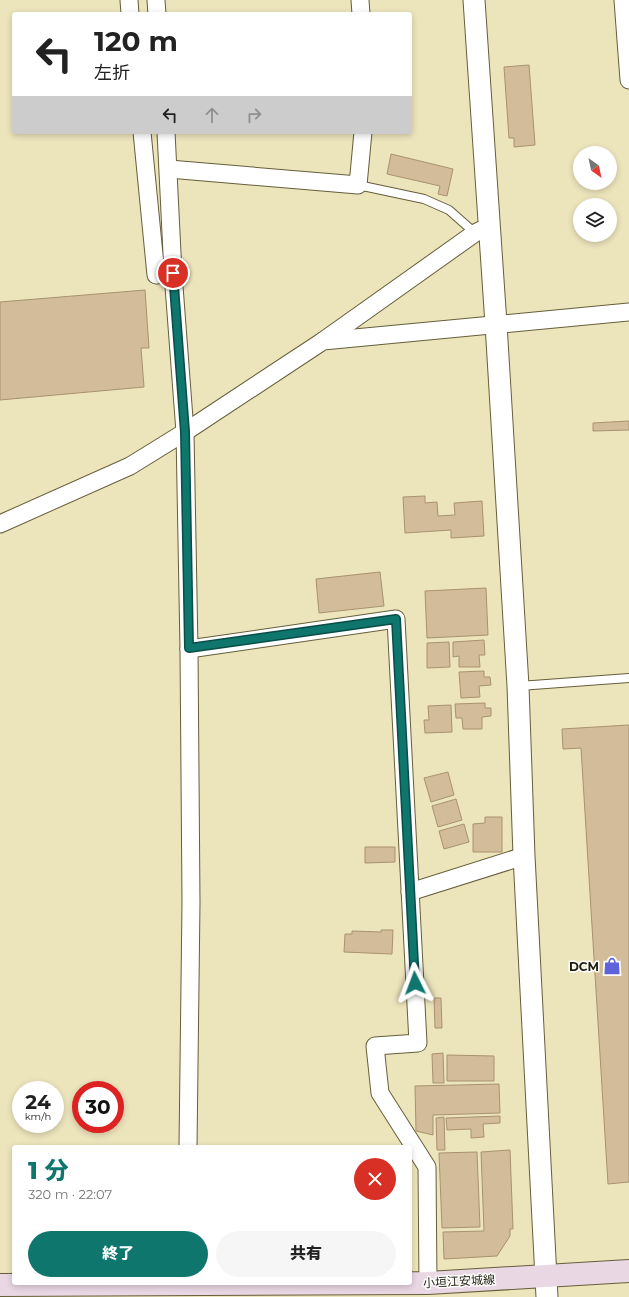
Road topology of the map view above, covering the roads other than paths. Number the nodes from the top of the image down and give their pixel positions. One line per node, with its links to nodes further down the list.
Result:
1 (129, 0): 6 (street)
2 (156, 0): 7 (street)
3 (360, 0): 8 (street)
4 (474, 0): 15 (street)
5 (623, 0): 9 (street)
6 (130, 12)
7 (157, 12)
8 (361, 12)
9 (629, 80)
10 (142, 134): 16 (street)
11 (166, 134): 13 (street)
12 (363, 134): 14 (street)
13 (169, 169): 14 (street); 16 (street)
14 (358, 185): 15 (lane)
15 (482, 229): 18 (street); 19 (street)
16 (173, 273): 20 (street)
17 (629, 312): 18 (street)
18 (496, 324): 19 (street); 24 (street)
19 (322, 341): 20 (street)
20 (185, 432): 21 (street); 22 (street)
21 (0, 524)
22 (189, 648): 26 (street); 27 (street)
23 (629, 678): 24 (lane)
24 (518, 686): 25 (street)
25 (524, 856): 26 (street); 33 (street)
26 (410, 892): 30 (street)
27 (188, 1145)
28 (629, 1271): 33 (main road, 小垣江安城線)
29 (412, 1283): 30 (main road, 小垣江安城線)
30 (428, 1283): 33 (main road, 小垣江安城線)
31 (0, 1285): 32 (main road, 小垣江安城線)
32 (12, 1285)
33 (546, 1287)

